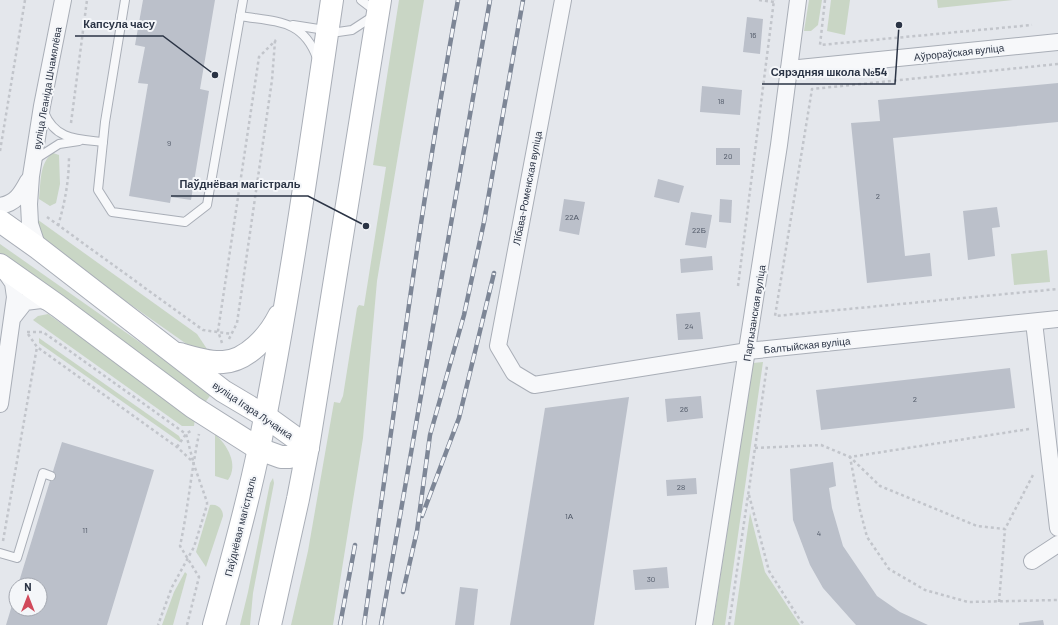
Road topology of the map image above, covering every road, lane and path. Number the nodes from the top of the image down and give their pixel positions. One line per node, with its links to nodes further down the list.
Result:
1 (25, 0): 24 (path)
2 (64, 0): 21 (street, вуліца Леаніда Шчамялёва)
3 (87, 0): 22 (path)
4 (126, 0): 23 (lane)
5 (243, 0): 13 (lane)
6 (332, 0): 16 (main road, Паўднёвая магістраль)
7 (563, 0): 46 (street, Лібава-Роменская вуліца)
8 (759, 0): 11 (path)
9 (798, 0): 19 (street, Партызанская вуліца)
10 (825, 0): 15 (path)
11 (774, 1): 34 (path)
12 (373, 4): 16 (lane); 54 (main road)
13 (240, 16): 14 (lane); 23 (lane)
14 (290, 25): 16 (lane); 20 (lane)
15 (1034, 25)
16 (328, 30): 20 (main road, Паўднёвая магістраль)
17 (1058, 42): 19 (street, Аўрораўская вуліца)
18 (1058, 64): 33 (path)
19 (789, 70): 43 (street, Партызанская вуліца)
20 (319, 83): 35 (main road, Паўднёвая магістраль)
21 (42, 106): 22 (lane); 25 (street, вуліца Леаніда Шчамялёва)
22 (69, 140): 23 (lane); 25 (lane); 30 (path)
23 (103, 142)
24 (0, 151)
25 (34, 160): 26 (street, вуліца Леаніда Шчамялёва)
26 (31, 176): 27 (street, вуліца Леаніда Шчамялёва); 31 (street, вуліца Леаніда Шчамялёва)
27 (0, 206)
28 (45, 216): 30 (path)
29 (0, 221): 31 (main road, вуліца Ігара Лучанка)
30 (58, 226): 40 (path)
31 (38, 248): 44 (main road, вуліца Ігара Лучанка)
32 (1, 266): 36 (main road, вуліца Ігара Лучанка); 37 (street)
33 (1058, 289)
34 (737, 291)
35 (285, 302): 44 (main road); 48 (main road, Паўднёвая магістраль)
36 (58, 306): 37 (street); 56 (main road, вуліца Ігара Лучанка)
37 (14, 316): 47 (street)
38 (1058, 320): 39 (street, Балтыйская вуліца)
39 (1034, 322): 43 (street, Балтыйская вуліца); 62 (street)
40 (218, 331): 40 (path); 41 (path)
41 (222, 345)
42 (37, 347): 52 (path); 53 (path); 65 (path)
43 (748, 351): 46 (street, Балтыйская вуліца); 74 (street, Партызанская вуліца)
44 (174, 352): 48 (main road, вуліца Ігара Лучанка)
45 (768, 364): 55 (path)
46 (514, 373)
47 (0, 404)
48 (265, 416): 54 (main road, вуліца Ігара Лучанка); 56 (main road, Паўднёвая магістраль)
49 (1032, 425): 57 (path)
50 (196, 427): 52 (path)
51 (199, 431): 58 (path)
52 (186, 434): 53 (path); 58 (path)
53 (177, 447): 58 (path)
54 (308, 447): 56 (main road, вуліца Ігара Лучанка); 73 (main road)
55 (755, 448): 57 (path); 61 (path)
56 (259, 449): 72 (main road, Паўднёвая магістраль)
57 (850, 458): 63 (path); 69 (path)
58 (193, 462): 66 (path); 66 (path)
59 (1034, 472): 63 (path)
60 (51, 476): 65 (lane)
61 (749, 493): 75 (path); 76 (path)
62 (1058, 528)
63 (1005, 529): 69 (path)
64 (1058, 544): 67 (street)
65 (0, 553)
66 (188, 559): 70 (path); 71 (path)
67 (1032, 561)
68 (1058, 600): 69 (path)
69 (999, 602)
70 (158, 625)
71 (187, 625)
72 (214, 625)
73 (270, 625)
74 (704, 625)
75 (729, 625)
76 (805, 625)

